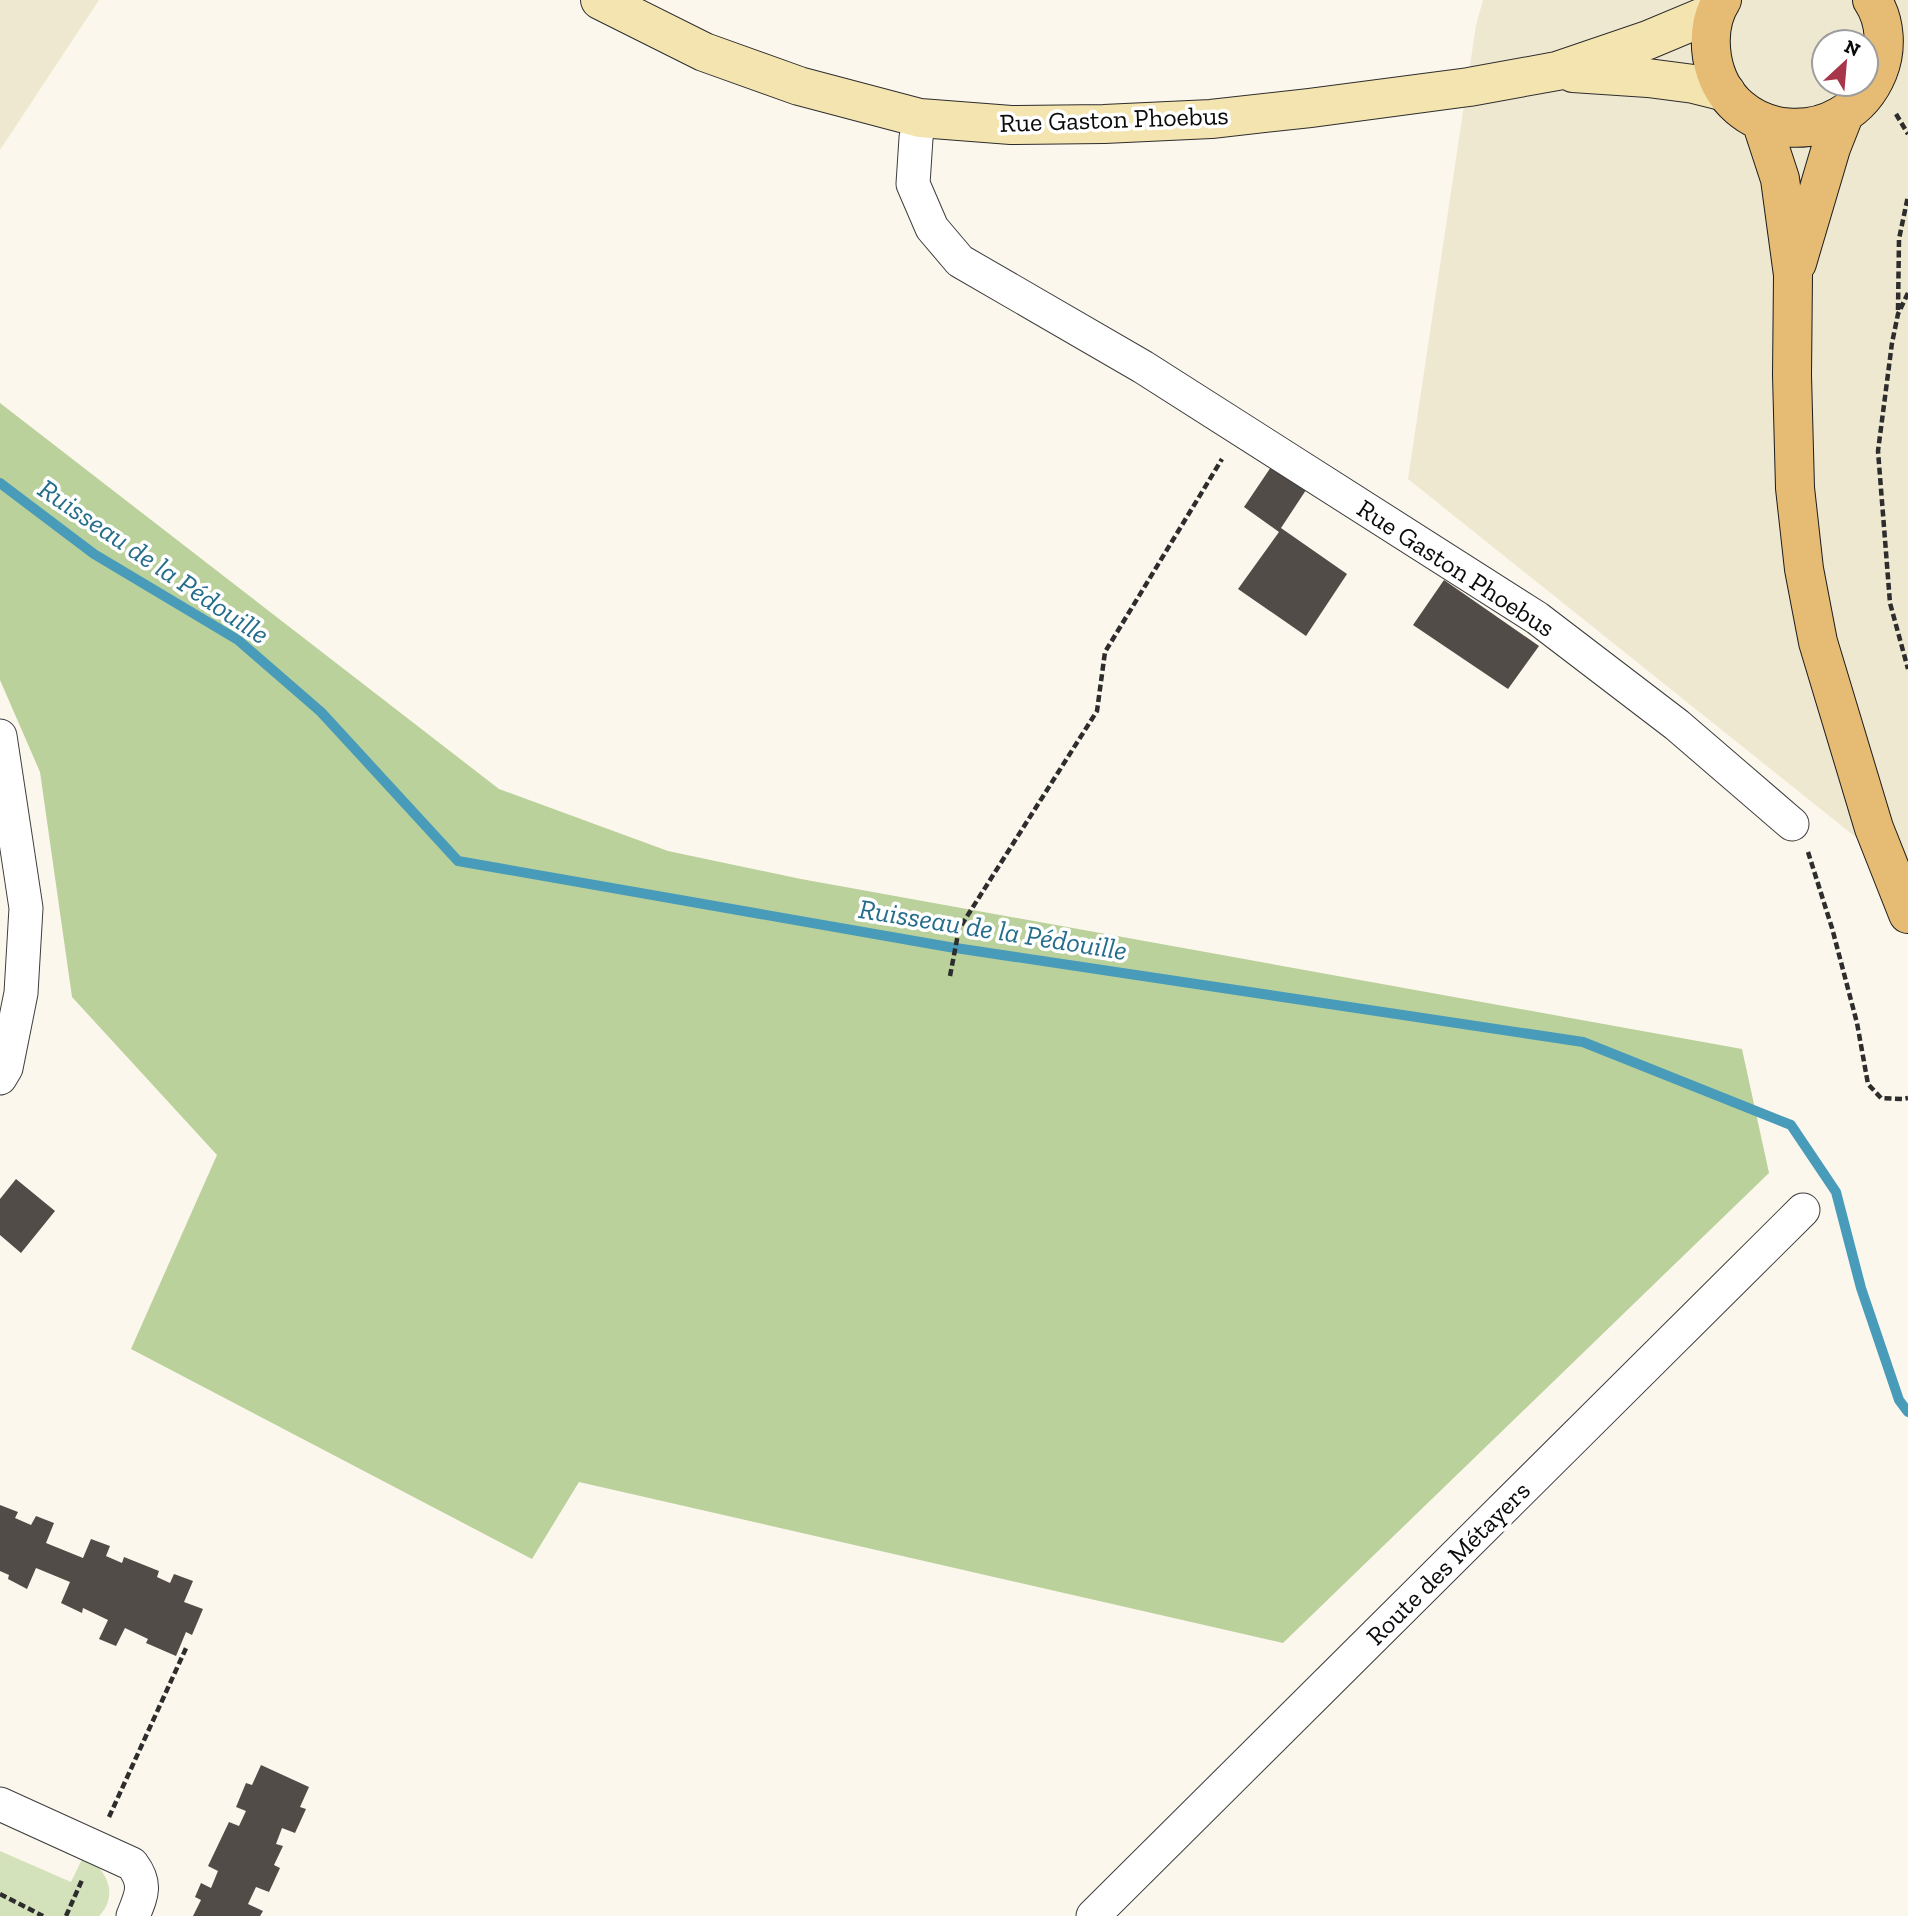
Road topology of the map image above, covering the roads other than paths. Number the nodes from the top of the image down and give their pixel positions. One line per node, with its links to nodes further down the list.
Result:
1 (600, 0): 7 (main road, Rue Gaston Phoebus)
2 (1872, 0): 6 (main road)
3 (1718, 6): 4 (main road, Rue Gaston Phoebus); 5 (main road)
4 (1557, 71): 5 (main road, Rue Gaston Phoebus); 7 (main road, Rue Gaston Phoebus)
5 (1726, 93): 8 (main road)
6 (1844, 115): 8 (main road); 9 (main road)
7 (920, 118): 11 (street, Rue Gaston Phoebus)
8 (1761, 121): 9 (main road)
9 (1793, 275): 12 (main road)
10 (0, 736): 13 (street)
11 (1792, 824)
12 (1908, 914)
13 (0, 1077)
14 (1802, 1210): 17 (street, Route des Métayers)
15 (0, 1804): 16 (street)
16 (133, 1916)
17 (1093, 1916)

